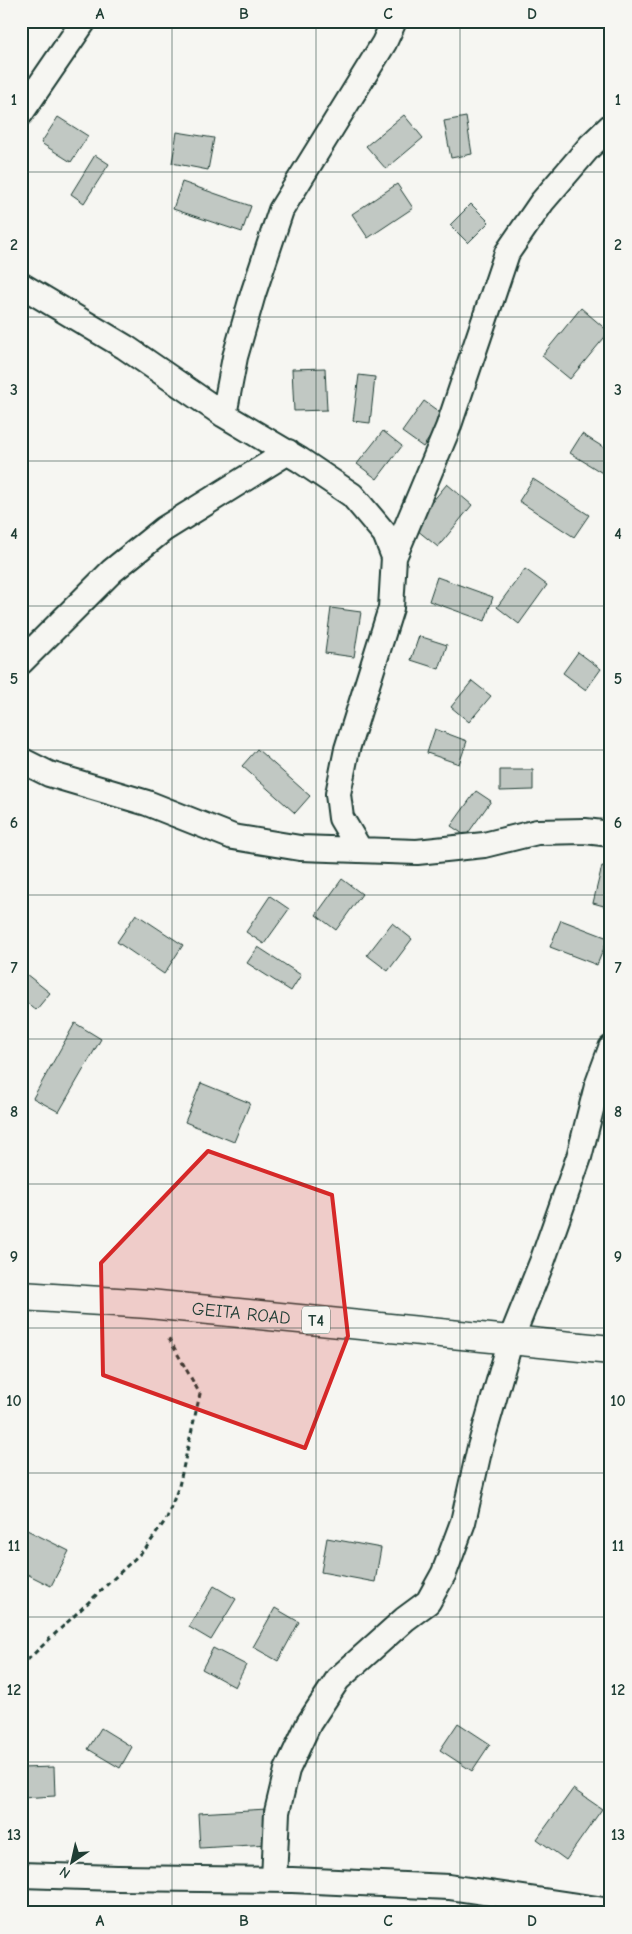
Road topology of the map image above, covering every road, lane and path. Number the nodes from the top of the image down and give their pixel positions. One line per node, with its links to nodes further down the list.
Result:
1 (84, 21): 4 (street)
2 (412, 21): 3 (street)
3 (389, 32): 7 (street)
4 (21, 113)
5 (611, 126): 9 (street)
6 (24, 292): 7 (street)
7 (224, 415): 8 (street)
8 (288, 452): 9 (street); 10 (street)
9 (394, 557): 13 (street)
10 (21, 662)
11 (21, 760): 13 (street)
12 (611, 834): 13 (street)
13 (360, 850)
14 (611, 1048): 17 (street)
15 (21, 1296): 16 (highway, GEITA ROAD / T4)
16 (149, 1304): 17 (highway, GEITA ROAD / T4); 19 (path)
17 (511, 1339): 18 (highway, GEITA ROAD / T4); 21 (street)
18 (611, 1350)
19 (21, 1666)
20 (21, 1875): 21 (street)
21 (274, 1880): 22 (street)
22 (611, 1911)

